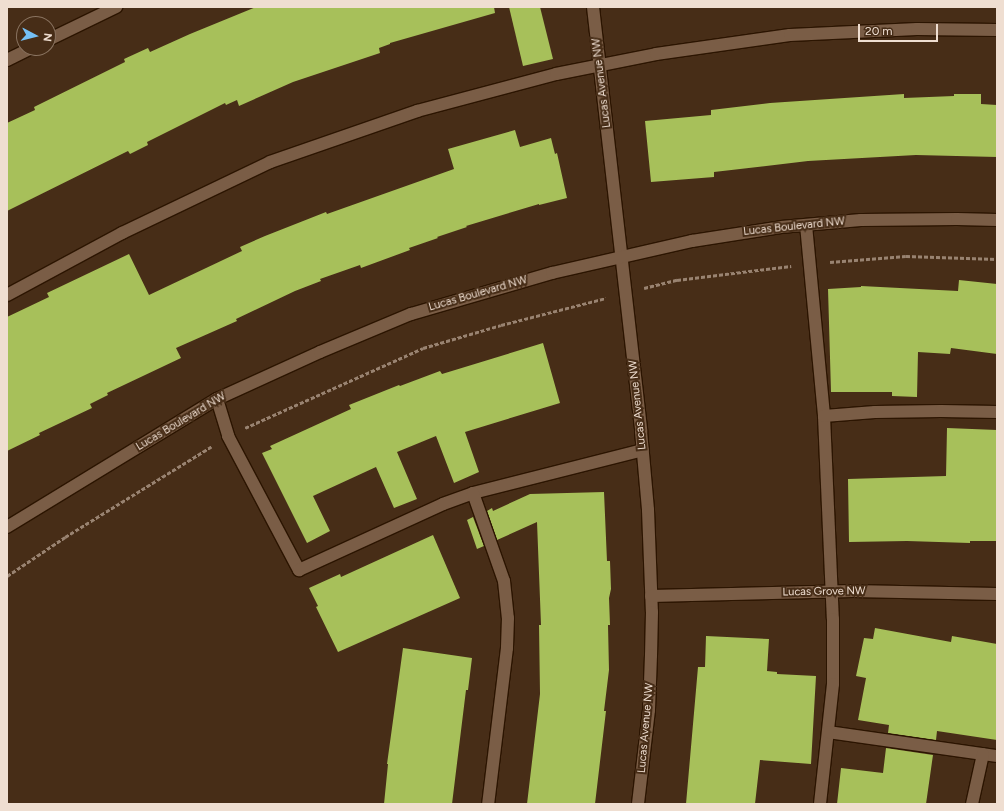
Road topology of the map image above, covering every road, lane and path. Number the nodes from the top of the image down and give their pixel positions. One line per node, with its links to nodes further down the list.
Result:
1 (116, 7): 4 (street)
2 (593, 7): 5 (street, Lucas Avenue NW)
3 (997, 30): 5 (street)
4 (56, 36)
5 (600, 65): 8 (street, Lucas Avenue NW); 12 (street)
6 (997, 220): 7 (street, Lucas Boulevard NW)
7 (806, 225): 8 (street, Lucas Boulevard NW); 10 (street)
8 (622, 258): 11 (street, Lucas Avenue NW); 13 (street, Lucas Boulevard NW)
9 (997, 260): 10 (path)
10 (810, 264): 11 (path); 15 (street)
11 (626, 293): 16 (path); 17 (street, Lucas Avenue NW)
12 (7, 295)
13 (217, 399): 16 (street); 19 (street, Lucas Boulevard NW)
14 (997, 412): 15 (street)
15 (824, 416): 21 (street)
16 (228, 436): 18 (street); 20 (path)
17 (643, 450): 18 (street); 23 (street, Lucas Avenue NW)
18 (473, 494): 27 (street)
19 (7, 527)
20 (7, 576)
21 (832, 591): 22 (street, Lucas Grove NW); 23 (street, Lucas Grove NW); 24 (street)
22 (997, 594)
23 (651, 596): 28 (street, Lucas Avenue NW)
24 (828, 732): 25 (street); 29 (street)
25 (983, 754): 26 (street); 30 (street)
26 (997, 756)
27 (488, 804)
28 (638, 804)
29 (820, 804)
30 (972, 804)

